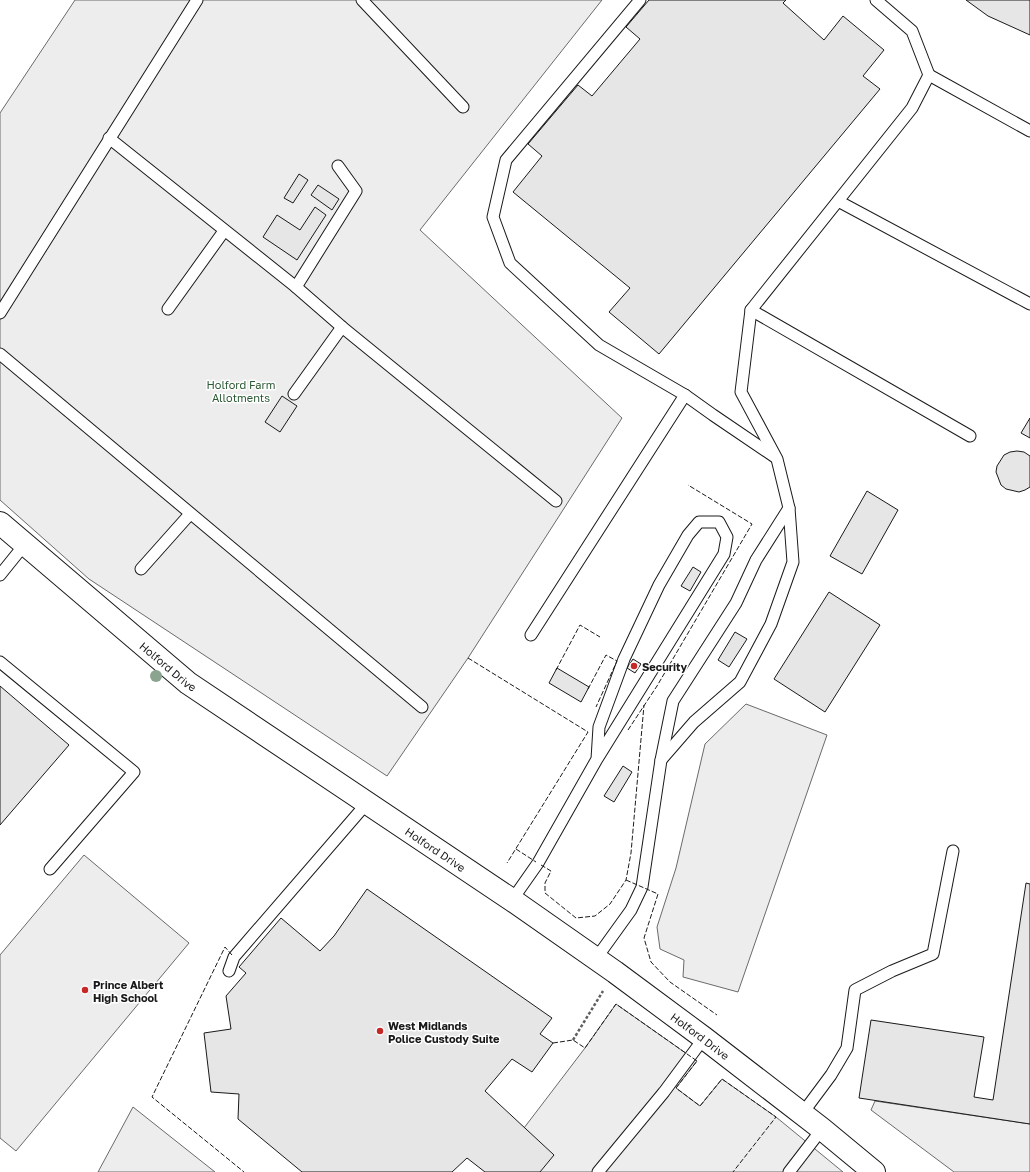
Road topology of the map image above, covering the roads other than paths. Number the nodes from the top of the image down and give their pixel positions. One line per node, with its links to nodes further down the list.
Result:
1 (197, 0): 8 (lane)
2 (362, 0): 6 (lane)
3 (640, 0): 20 (lane)
4 (876, 0): 5 (lane)
5 (929, 75): 7 (lane); 10 (lane)
6 (463, 107)
7 (1030, 131)
8 (109, 138): 11 (lane); 16 (lane)
9 (338, 166): 12 (lane)
10 (838, 201): 13 (lane); 15 (lane)
11 (224, 231): 12 (lane); 14 (lane)
12 (296, 287): 17 (lane)
13 (1030, 304)
14 (168, 309)
15 (751, 310): 21 (lane); 22 (lane)
16 (0, 313)
17 (342, 327): 19 (lane); 23 (lane)
18 (0, 354): 25 (lane)
19 (294, 394)
20 (686, 395): 22 (lane); 30 (lane)
21 (970, 436)
22 (778, 459): 24 (lane)
23 (556, 501)
24 (789, 508): 34 (lane); 34 (lane)
25 (190, 514): 28 (lane); 32 (lane)
26 (0, 523): 27 (street, Holford Drive)
27 (25, 544): 29 (lane); 35 (street, Holford Drive)
28 (141, 570)
29 (0, 575)
30 (530, 635)
31 (0, 662): 37 (lane)
32 (422, 707)
33 (597, 759): 33 (lane); 38 (lane)
34 (661, 760): 39 (lane)
35 (367, 803): 38 (street, Holford Drive); 40 (lane)
36 (953, 851): 42 (lane)
37 (50, 869)
38 (512, 900): 39 (street, Holford Drive)
39 (595, 960): 41 (street, Holford Drive)
40 (229, 971)
41 (704, 1038): 42 (street, Holford Drive); 44 (lane)
42 (802, 1114): 43 (street, Holford Drive)
43 (822, 1129): 45 (lane); 46 (street, Holford Drive)
44 (598, 1172)
45 (789, 1172)
46 (874, 1172)

